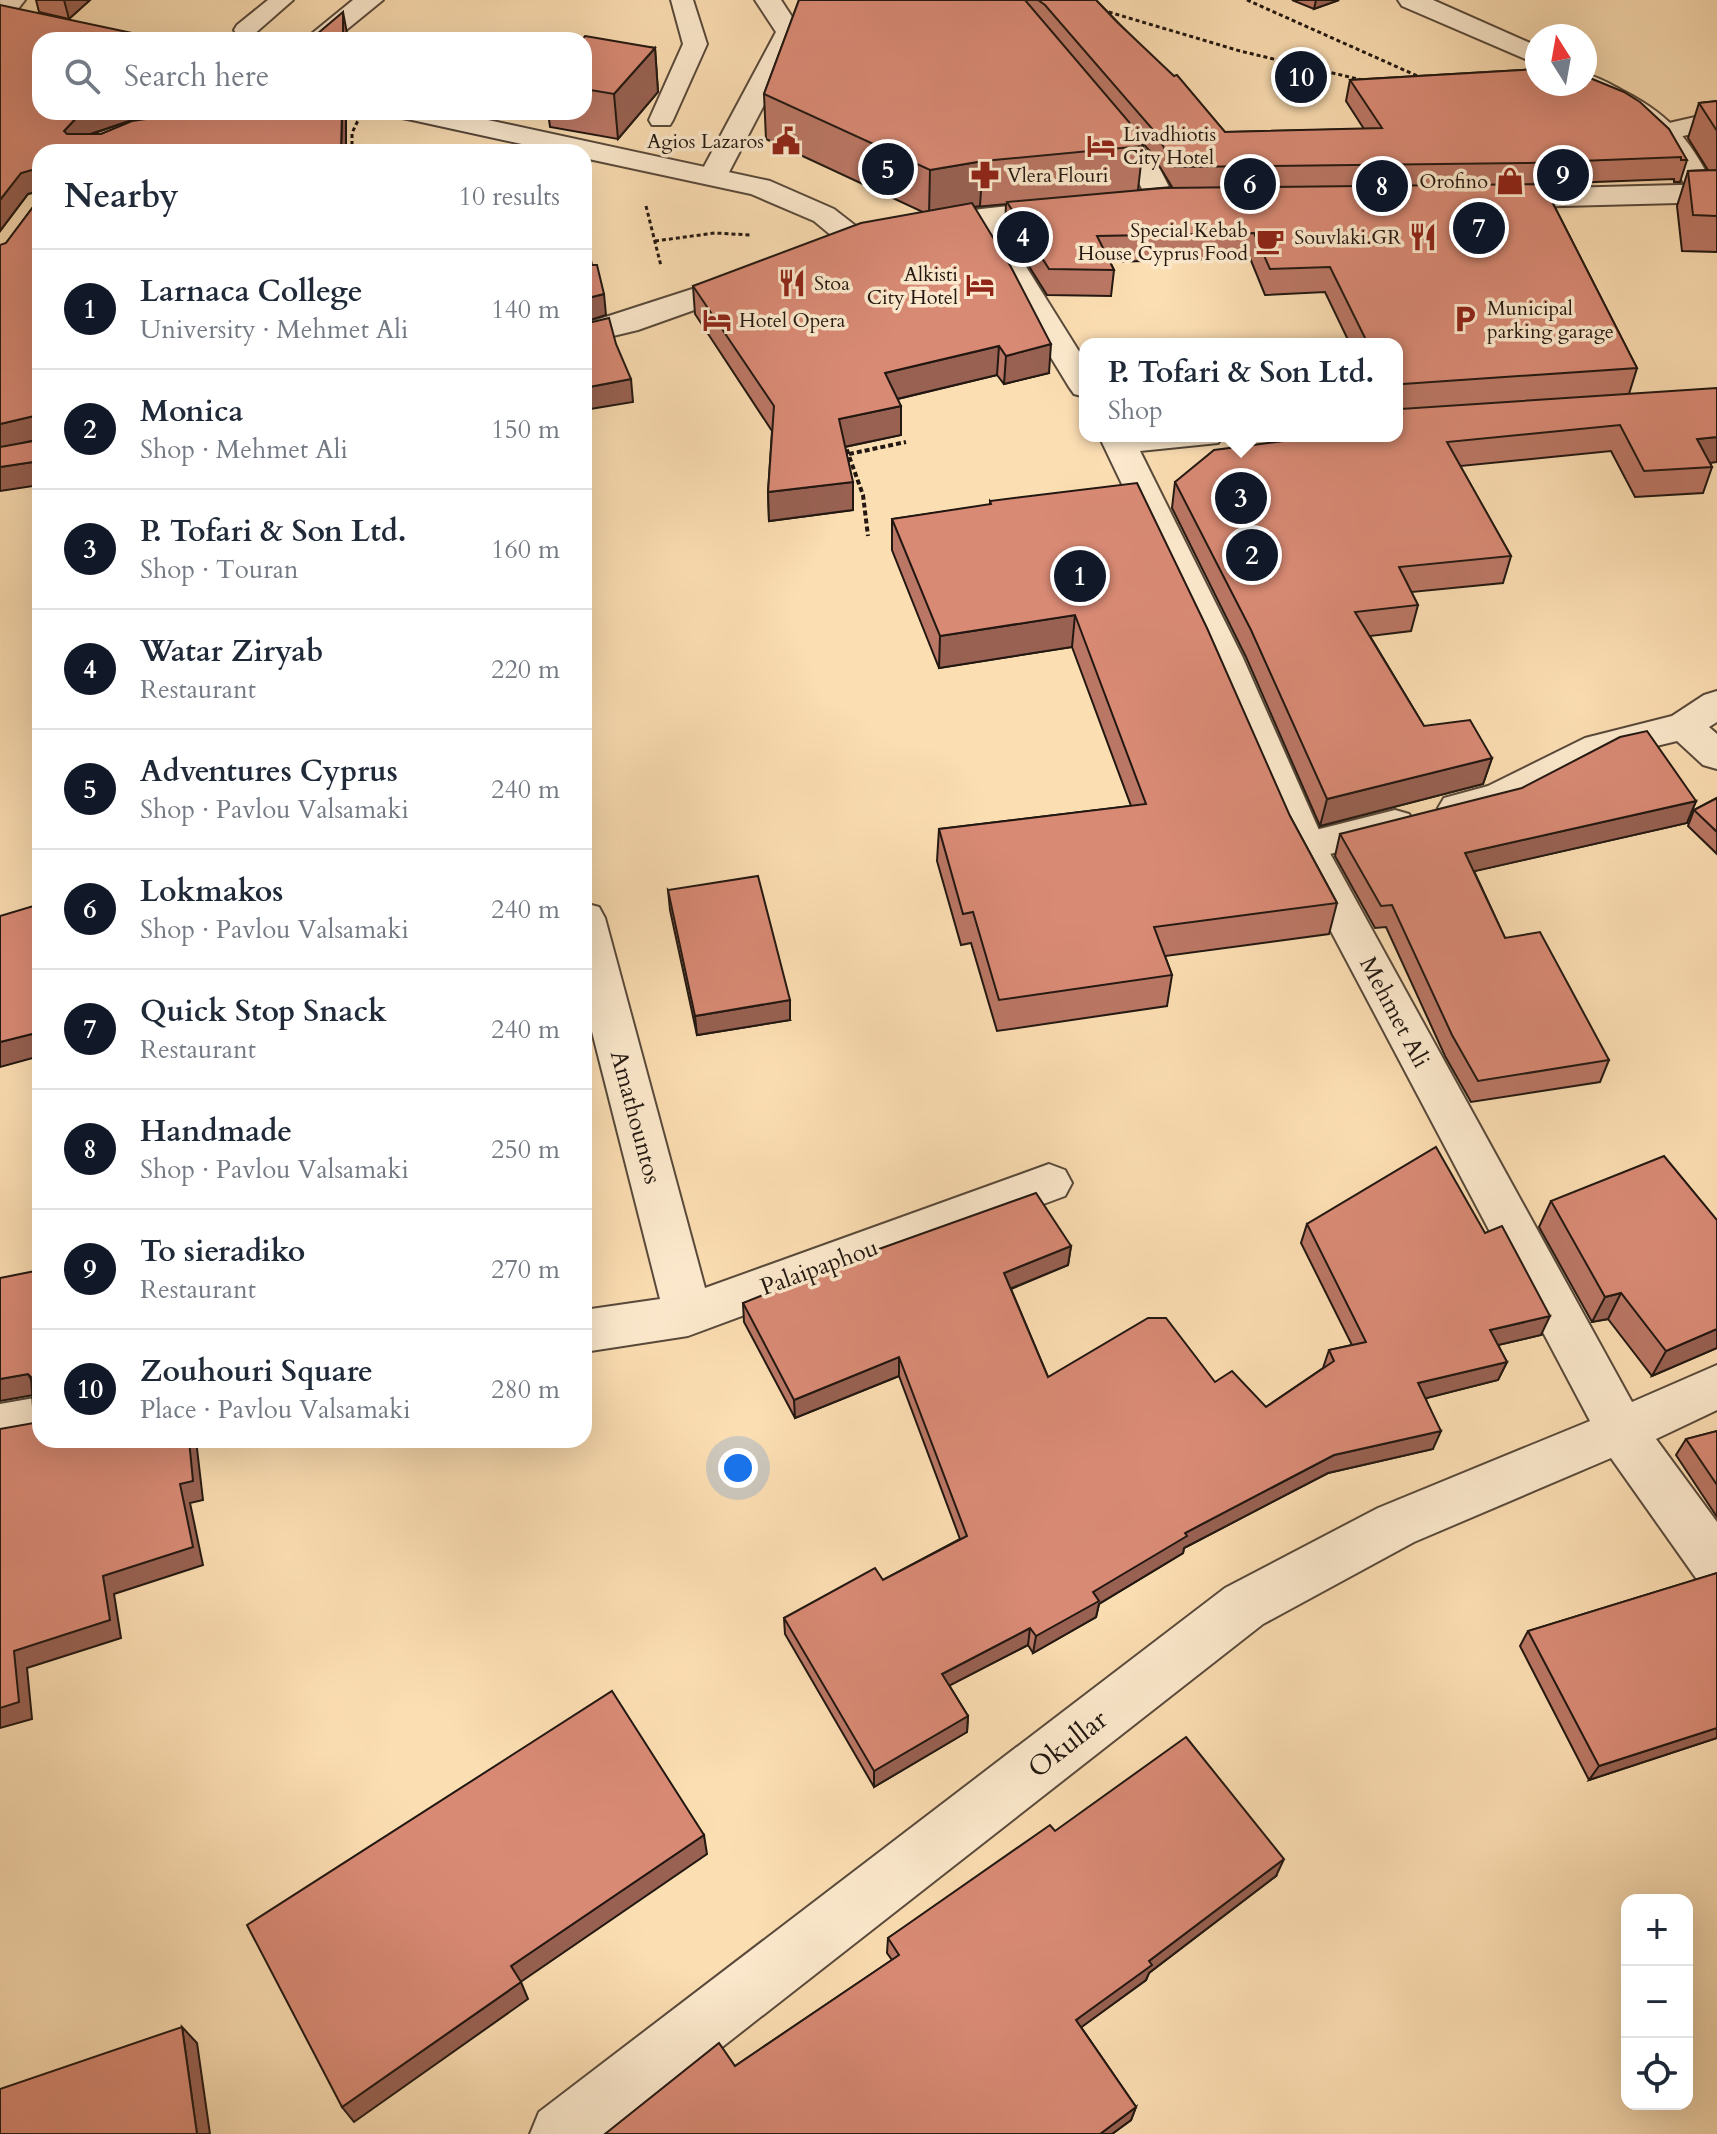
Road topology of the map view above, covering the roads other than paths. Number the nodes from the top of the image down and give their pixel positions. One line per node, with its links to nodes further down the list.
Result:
1 (12, 0): 7 (street)
2 (282, 0): 10 (lane)
3 (370, 0): 11 (street)
4 (682, 0): 17 (lane)
5 (768, 0): 12 (street)
6 (1411, 0): 13 (street)
7 (0, 13): 8 (street)
8 (32, 21)
9 (820, 28): 12 (street)
10 (245, 30)
11 (328, 32)
12 (789, 32): 22 (street)
13 (1525, 51)
14 (1597, 88): 19 (street)
15 (1081, 92): 25 (street)
16 (450, 120): 20 (street)
17 (661, 120)
18 (1717, 120): 19 (street)
19 (1666, 132): 23 (street)
20 (562, 144)
21 (592, 150): 22 (street)
22 (713, 176): 29 (street)
23 (1710, 193): 24 (street)
24 (1468, 200)
25 (1161, 201): 26 (street); 27 (street)
26 (1193, 201)
27 (1129, 204)
28 (1098, 206): 29 (street)
29 (981, 218): 32 (street)
30 (776, 269): 31 (street)
31 (592, 332)
32 (1079, 377)
33 (1119, 442): 37 (street, Mehmet Ali)
34 (1717, 704): 35 (street)
35 (1684, 726): 36 (street); 37 (street)
36 (1717, 756)
37 (1306, 846): 45 (street, Mehmet Ali)
38 (592, 949): 40 (street, Amathountos)
39 (1049, 1183): 40 (street, Palaipaphou)
40 (688, 1315): 41 (street, Palaipaphou)
41 (592, 1330)
42 (1717, 1387): 45 (street, Okullar)
43 (32, 1420): 44 (street)
44 (0, 1426)
45 (1621, 1431): 46 (street, Mehmet Ali); 47 (street, Okullar)
46 (1717, 1564)
47 (561, 2134)

